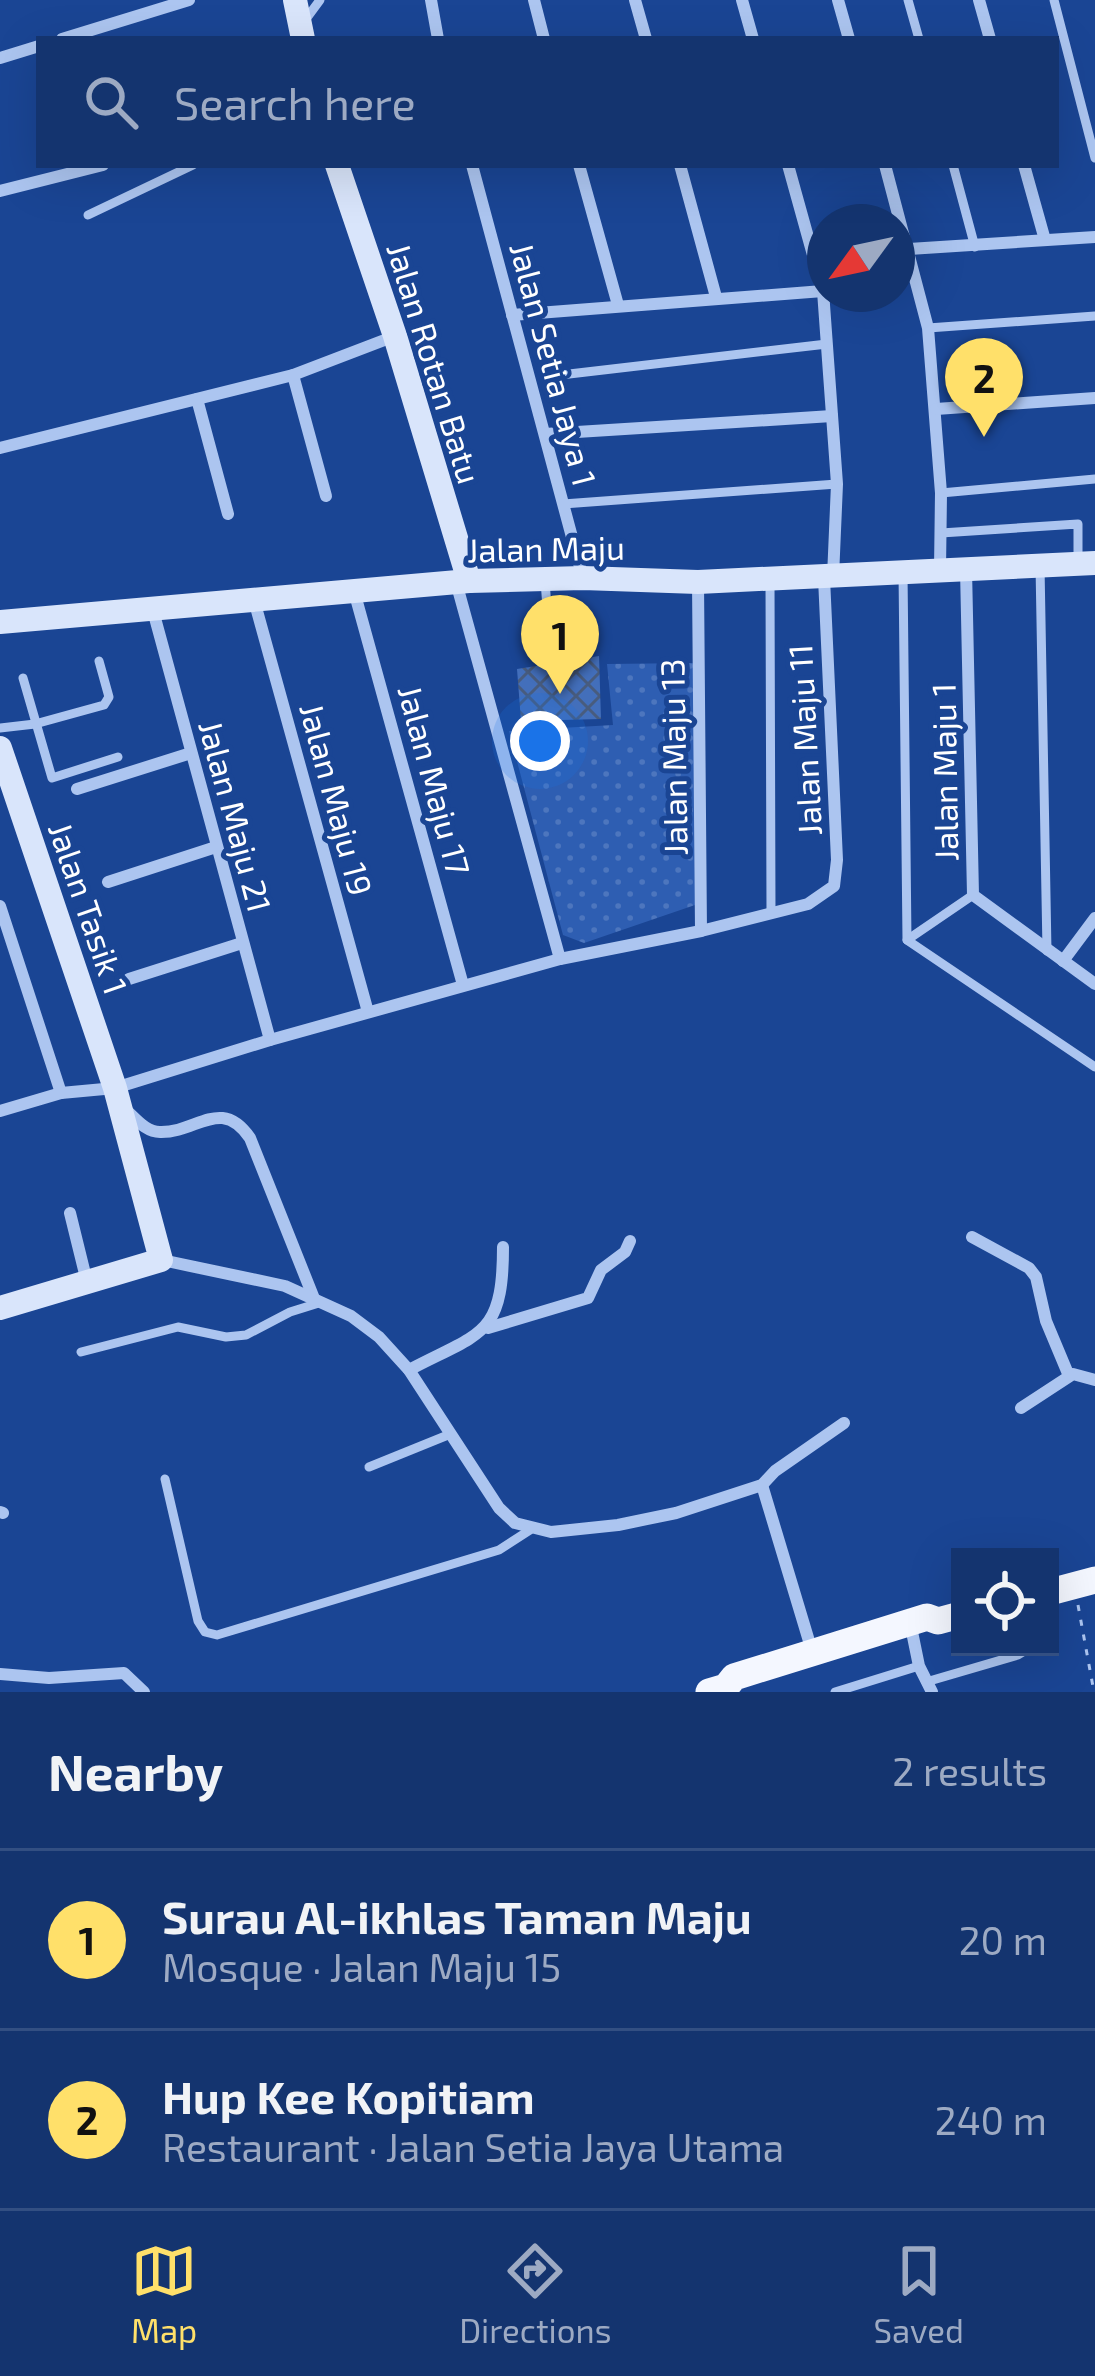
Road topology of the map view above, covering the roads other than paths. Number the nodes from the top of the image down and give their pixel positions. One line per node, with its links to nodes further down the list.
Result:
1 (189, 0): 13 (street)
2 (295, 0): 12 (street)
3 (320, 0): 12 (lane)
4 (431, 0): 14 (street)
5 (534, 0): 15 (street)
6 (635, 0): 16 (street)
7 (742, 0): 17 (street)
8 (838, 0): 18 (street)
9 (908, 0): 19 (lane)
10 (980, 0): 20 (street)
11 (1054, 0): 23 (lane)
12 (301, 33)
13 (72, 36)
14 (437, 36)
15 (543, 36)
16 (645, 36)
17 (752, 36)
18 (848, 36)
19 (918, 36)
20 (989, 36)
21 (36, 47): 22 (street)
22 (0, 58)
23 (1095, 158)
24 (91, 168): 34 (street)
25 (187, 168): 36 (lane)
26 (338, 168): 50 (street, Jalan Rotan Batu)
27 (473, 168): 47 (street, Jalan Setia Jaya 1)
28 (581, 168): 45 (street)
29 (681, 168): 44 (street)
30 (789, 168): 37 (street, Jalan Maju 11)
31 (886, 168): 35 (street, Jalan Maju 1)
32 (954, 168): 40 (lane)
33 (1025, 168): 39 (street)
34 (0, 191)
35 (896, 204)
36 (88, 215)
37 (807, 233)
38 (1095, 237): 39 (street)
39 (1045, 240): 40 (street)
40 (975, 247): 41 (street)
41 (915, 249)
42 (915, 274): 49 (street, Jalan Maju 1)
43 (807, 292): 44 (street)
44 (716, 297): 45 (street)
45 (618, 304): 47 (street)
46 (825, 312): 51 (street, Jalan Maju 11)
47 (512, 315): 58 (street, Jalan Setia Jaya 1)
48 (1095, 316): 49 (lane)
49 (928, 328): 56 (street, Jalan Maju 1)
50 (395, 336): 52 (street); 77 (street, Jalan Rotan Batu)
51 (827, 344): 53 (lane); 57 (street, Jalan Maju 11)
52 (293, 375): 55 (street); 63 (street)
53 (552, 376)
54 (1095, 398): 56 (street)
55 (197, 400): 59 (street); 65 (street)
56 (936, 409): 62 (street, Jalan Maju 1)
57 (832, 416): 58 (street); 61 (street, Jalan Maju 11)
58 (545, 434): 64 (street, Jalan Setia Jaya 1)
59 (0, 448)
60 (1095, 479): 62 (lane)
61 (838, 484): 64 (lane); 75 (street, Jalan Maju 11)
62 (941, 493): 68 (street, Jalan Maju 1)
63 (326, 496)
64 (563, 505): 73 (street, Jalan Setia Jaya 1)
65 (228, 514)
66 (1095, 523): 67 (lane)
67 (1078, 524): 68 (lane); 69 (lane)
68 (940, 533): 71 (street, Jalan Maju 1)
69 (1087, 564): 70 (street, Jalan Maju)
70 (1040, 565): 71 (street, Jalan Maju); 101 (lane)
71 (953, 570): 72 (street, Jalan Maju); 94 (street, Jalan Maju 1)
72 (903, 572): 75 (street, Jalan Maju); 99 (lane)
73 (583, 578): 76 (street, Jalan Maju); 78 (street, Jalan Maju)
74 (770, 578): 75 (street, Jalan Maju); 78 (street, Jalan Maju); 96 (lane)
75 (828, 578): 96 (street, Jalan Maju 11)
76 (545, 580): 77 (street, Jalan Maju); 83 (lane)
77 (462, 582): 79 (street, Jalan Maju); 102 (street)
78 (698, 582): 98 (street, Jalan Maju 13)
79 (354, 590): 80 (street, Jalan Maju); 106 (street, Jalan Maju 17)
80 (254, 601): 81 (street, Jalan Maju); 107 (street, Jalan Maju 19)
81 (152, 606): 82 (street, Jalan Maju); 89 (street, Jalan Maju 21)
82 (0, 622)
83 (550, 650)
84 (99, 661): 86 (lane)
85 (23, 678): 86 (lane)
86 (35, 724): 87 (lane); 90 (lane)
87 (0, 728)
88 (0, 748): 111 (street, Jalan Tasik 1)
89 (190, 753): 91 (street); 92 (street, Jalan Maju 21)
90 (118, 757)
91 (76, 789)
92 (216, 848): 93 (street); 100 (street, Jalan Maju 21)
93 (108, 882)
94 (974, 895): 99 (lane); 101 (street, Jalan Maju 1)
95 (0, 906): 110 (street)
96 (771, 913): 98 (street)
97 (1095, 918): 103 (street)
98 (701, 932): 102 (street)
99 (907, 940): 109 (lane)
100 (242, 943): 104 (street); 108 (street, Jalan Maju 21)
101 (1047, 951): 103 (street, Jalan Maju 1)
102 (560, 959): 106 (street)
103 (1063, 961): 105 (street, Jalan Maju 1)
104 (129, 979)
105 (1095, 984)
106 (463, 985): 107 (street)
107 (368, 1012): 108 (street)
108 (270, 1040): 111 (street)
109 (1095, 1067)
110 (61, 1093): 111 (street); 112 (street)
111 (117, 1096): 117 (street, Jalan Tasik 1); 119 (street)
112 (0, 1112)
113 (70, 1214): 118 (street)
114 (972, 1237): 124 (street)
115 (630, 1241): 121 (street)
116 (503, 1247): 121 (street)
117 (161, 1260): 118 (street); 119 (street)
118 (87, 1283): 120 (street)
119 (319, 1299): 122 (lane); 123 (street)
120 (0, 1308)
121 (488, 1328): 123 (street)
122 (81, 1352)
123 (409, 1370): 128 (street)
124 (1070, 1376): 125 (street); 126 (street)
125 (1095, 1379)
126 (1021, 1408)
127 (844, 1423): 131 (street)
128 (448, 1435): 129 (lane); 132 (street)
129 (369, 1467)
130 (165, 1479): 132 (lane)
131 (762, 1485): 132 (street); 134 (street)
132 (530, 1529)
133 (930, 1624): 134 (main road); 136 (street); 138 (main road)
134 (812, 1652): 138 (main road)
135 (1015, 1656): 139 (lane)
136 (920, 1666): 139 (street); 141 (lane)
137 (0, 1674): 140 (street)
138 (734, 1685)
139 (929, 1687)
140 (144, 1692)
141 (836, 1692)

